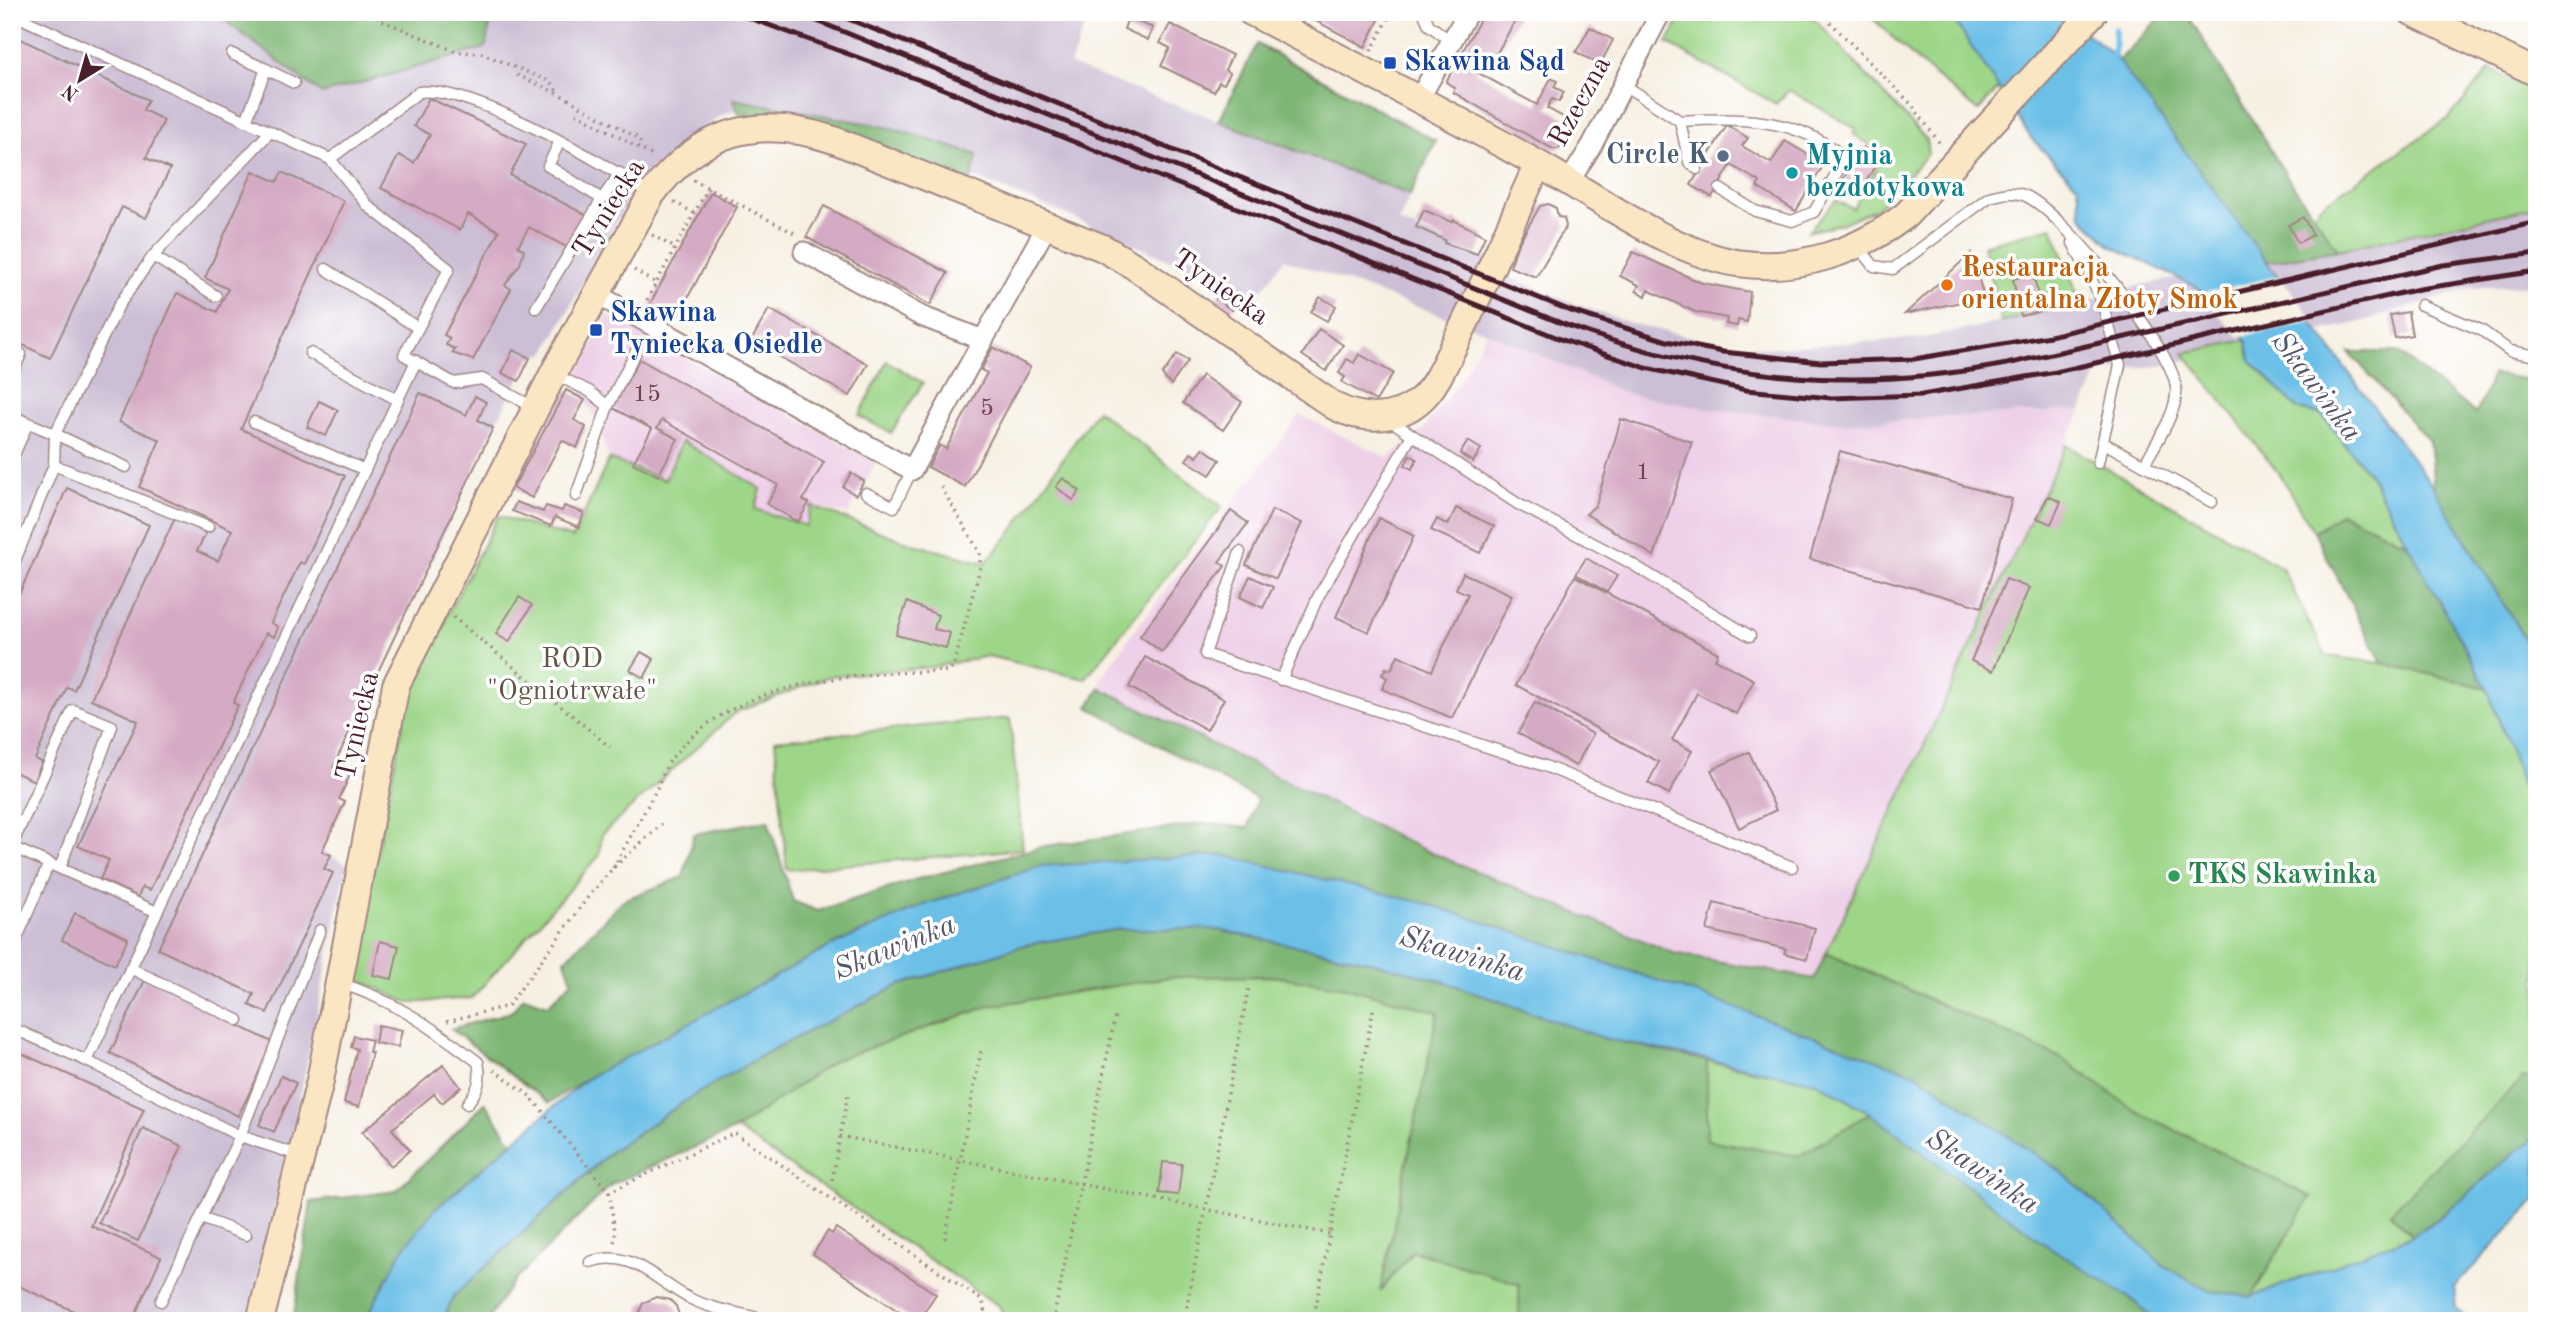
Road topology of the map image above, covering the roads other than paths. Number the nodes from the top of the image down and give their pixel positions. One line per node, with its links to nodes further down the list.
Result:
1 (1251, 12): 14 (street)
2 (1428, 12): 8 (lane)
3 (1468, 12): 8 (street)
4 (1661, 12): 13 (street, Rzeczna)
5 (2094, 12): 29 (street)
6 (2412, 12): 11 (street)
7 (12, 14): 15 (lane)
8 (1452, 42): 14 (street)
9 (232, 54): 10 (lane)
10 (266, 69): 12 (lane); 15 (lane)
11 (2537, 73)
12 (294, 83)
13 (1624, 85): 16 (lane); 23 (street, Rzeczna)
14 (1419, 99): 20 (street)
15 (246, 121): 17 (lane)
16 (1680, 121): 21 (lane); 24 (lane)
17 (270, 132): 19 (lane); 31 (lane)
18 (559, 143): 19 (lane); 22 (lane); 26 (lane)
19 (330, 159): 37 (lane)
20 (1538, 164): 23 (street); 50 (street, Tyniecka)
21 (1697, 169)
22 (620, 173): 25 (lane); 26 (lane)
23 (1569, 181): 29 (street)
24 (1720, 189)
25 (651, 195): 27 (street, Tyniecka); 33 (street, Tyniecka)
26 (602, 200): 36 (lane)
27 (1048, 224): 38 (street); 50 (street, Tyniecka)
28 (2068, 233): 29 (lane); 55 (lane); 58 (lane)
29 (1857, 246)
30 (804, 252): 38 (street)
31 (153, 257): 34 (lane); 53 (lane)
32 (326, 269): 37 (lane)
33 (596, 294): 45 (street, Tyniecka); 62 (street)
34 (216, 296)
35 (2421, 305): 42 (lane)
36 (536, 308)
37 (418, 328): 43 (lane)
38 (983, 340): 62 (street)
39 (636, 351): 47 (lane)
40 (310, 353): 46 (lane)
41 (21, 354): 44 (lane)
42 (2537, 356)
43 (416, 362): 46 (lane); 48 (lane)
44 (12, 374)
45 (553, 374): 47 (lane); 48 (street, Tyniecka)
46 (398, 400): 61 (lane)
47 (608, 406): 64 (lane)
48 (537, 408): 79 (street, Tyniecka)
49 (12, 416): 52 (lane)
50 (1384, 416): 54 (lane)
51 (254, 422): 61 (lane)
52 (28, 423): 53 (lane); 56 (lane)
53 (55, 434): 59 (lane); 60 (lane)
54 (1412, 435): 69 (lane); 70 (lane)
55 (2104, 443): 57 (lane); 58 (lane)
56 (12, 459)
57 (2098, 463)
58 (2144, 465): 65 (lane)
59 (54, 466): 66 (lane); 68 (lane)
60 (126, 467)
61 (365, 470): 75 (lane)
62 (912, 470): 63 (lane)
63 (866, 493)
64 (576, 496)
65 (2212, 502)
66 (208, 527)
67 (1240, 552): 70 (lane)
68 (12, 568)
69 (1750, 636)
70 (1281, 680): 73 (lane)
71 (12, 846): 72 (lane); 74 (lane)
72 (49, 863): 74 (lane); 77 (lane)
73 (1792, 867)
74 (60, 868): 75 (lane)
75 (157, 912): 78 (lane)
76 (320, 930): 84 (lane)
77 (12, 950)
78 (130, 968): 80 (lane); 82 (lane)
79 (339, 982): 83 (lane); 85 (street, Tyniecka)
80 (238, 1020)
81 (12, 1028): 82 (lane)
82 (87, 1061): 84 (lane)
83 (467, 1104)
84 (240, 1136): 85 (lane); 86 (lane)
85 (301, 1156): 90 (street, Tyniecka)
86 (201, 1217): 87 (lane); 89 (lane)
87 (246, 1235)
88 (590, 1262): 91 (lane)
89 (161, 1301)
90 (260, 1321)
91 (769, 1321)

